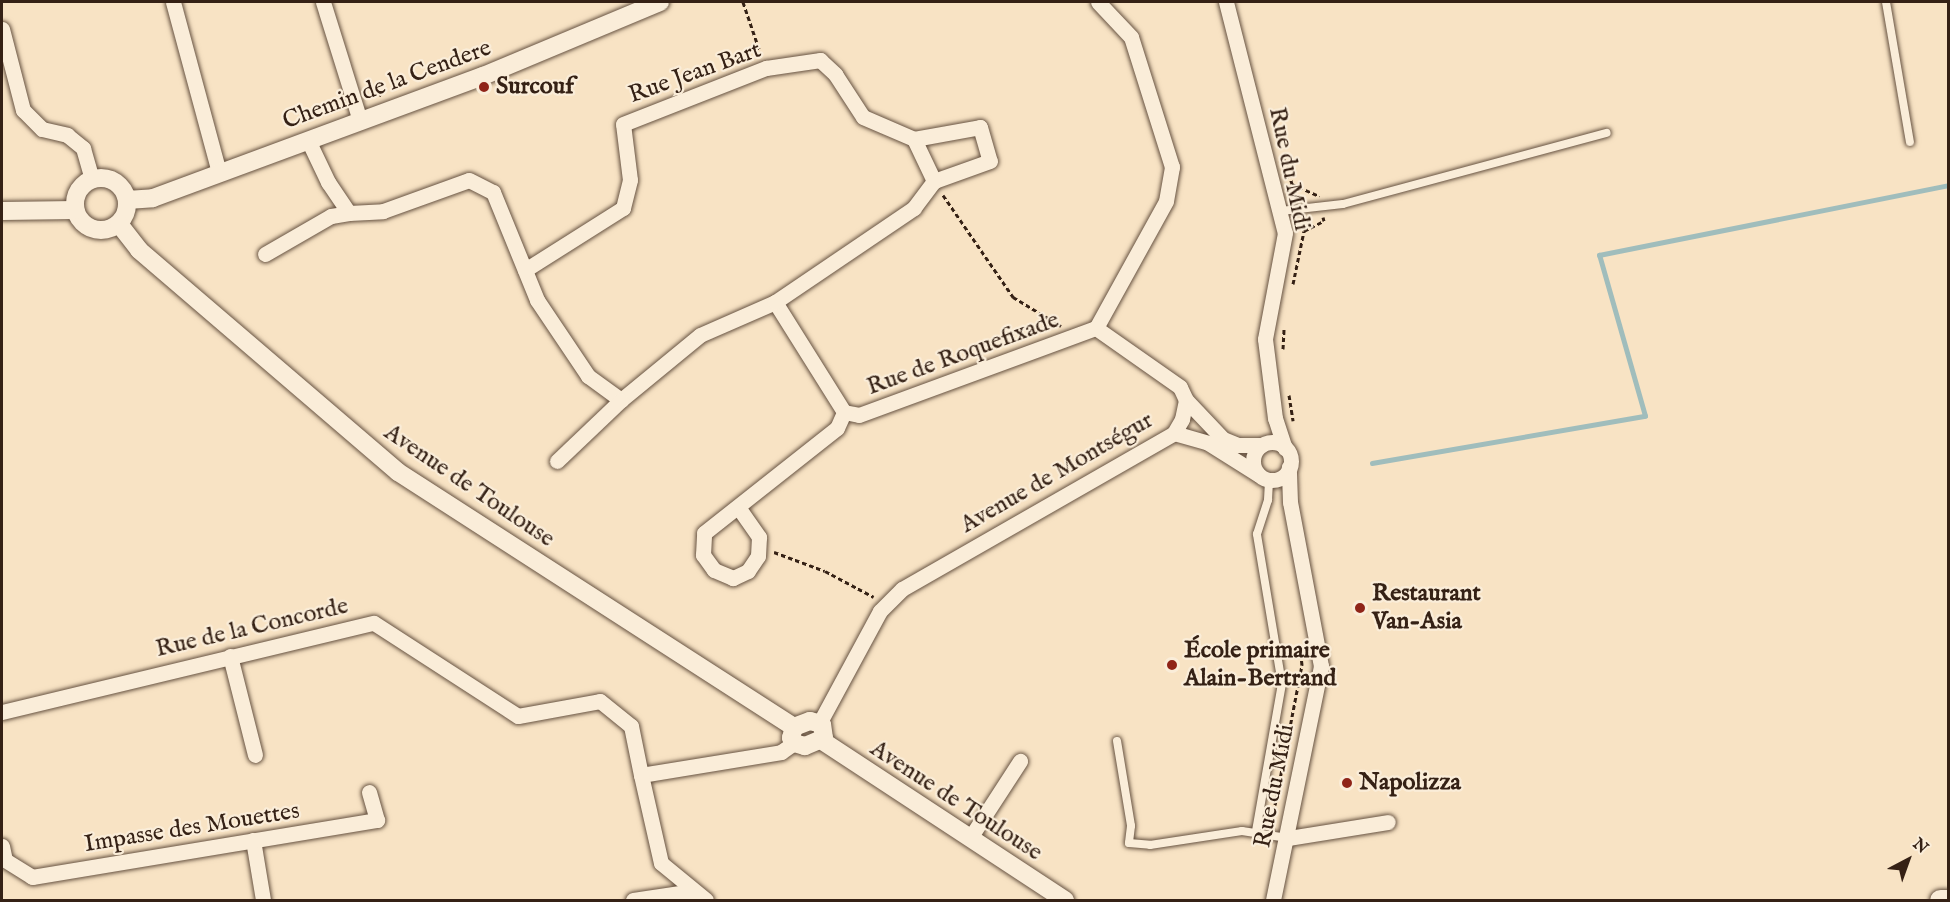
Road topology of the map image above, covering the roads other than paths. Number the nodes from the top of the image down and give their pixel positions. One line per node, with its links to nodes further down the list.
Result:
1 (173, 2): 13 (street)
2 (323, 2): 8 (street)
3 (660, 2): 8 (street, Chemin de la Cendere)
4 (1098, 2): 25 (street)
5 (1226, 2): 19 (street, Rue du Midi)
6 (1886, 2): 12 (lane)
7 (2, 29): 14 (street)
8 (360, 121): 11 (street, Chemin de la Cendere)
9 (1607, 133): 19 (lane)
10 (914, 139): 15 (street); 15 (street); 23 (street, Rue Jean Bart)
11 (308, 140): 13 (street, Chemin de la Cendere); 20 (street)
12 (1910, 142)
13 (219, 173): 16 (street, Chemin de la Cendere)
14 (92, 179): 16 (street); 17 (street)
15 (934, 181): 24 (street)
16 (127, 200): 21 (street)
17 (75, 210): 18 (street); 21 (street)
18 (2, 211)
19 (1281, 211): 29 (street, Rue du Midi)
20 (349, 213): 22 (street); 23 (street)
21 (119, 224): 41 (street, Avenue de Toulouse)
22 (265, 254)
23 (525, 270): 26 (street)
24 (775, 302): 26 (street); 28 (street)
25 (1096, 328): 27 (street); 28 (street, Rue de Roquefixade)
26 (621, 400): 33 (street)
27 (1186, 400): 30 (street, Avenue de Montségur); 31 (street)
28 (844, 412): 37 (street)
29 (1275, 418): 31 (street); 32 (street, Rue du Midi)
30 (1174, 433): 35 (street); 40 (street, Avenue de Montségur)
31 (1262, 445): 32 (street); 35 (street)
32 (1286, 448): 34 (street, Rue du Midi)
33 (557, 461)
34 (1289, 467): 35 (street); 36 (street, Rue du Midi)
35 (1267, 478): 36 (street); 48 (lane)
36 (1290, 502): 50 (street, Rue du Midi)
37 (738, 507): 37 (street)
38 (230, 656): 39 (street, Rue de la Concorde); 43 (street); 45 (street, Rue de la Concorde)
39 (2, 712)
40 (820, 731): 41 (street); 49 (street, Avenue de Toulouse)
41 (794, 735): 45 (street)
42 (1117, 741): 48 (lane)
43 (255, 755)
44 (1020, 761): 49 (street)
45 (641, 775): 53 (street, Rue de la Concorde)
46 (369, 792): 51 (street, Impasse des Mouettes)
47 (1388, 822): 50 (street)
48 (1256, 831): 50 (lane)
49 (969, 838): 56 (street, Avenue de Toulouse)
50 (1288, 838): 57 (street, Rue du Midi)
51 (253, 840): 52 (street, Impasse des Mouettes); 54 (street)
52 (2, 846)
53 (699, 896): 55 (street)
54 (262, 900)
55 (633, 900)
56 (1065, 900)
57 (1273, 900)
58 (1940, 900): 59 (main road)
59 (1948, 900)

